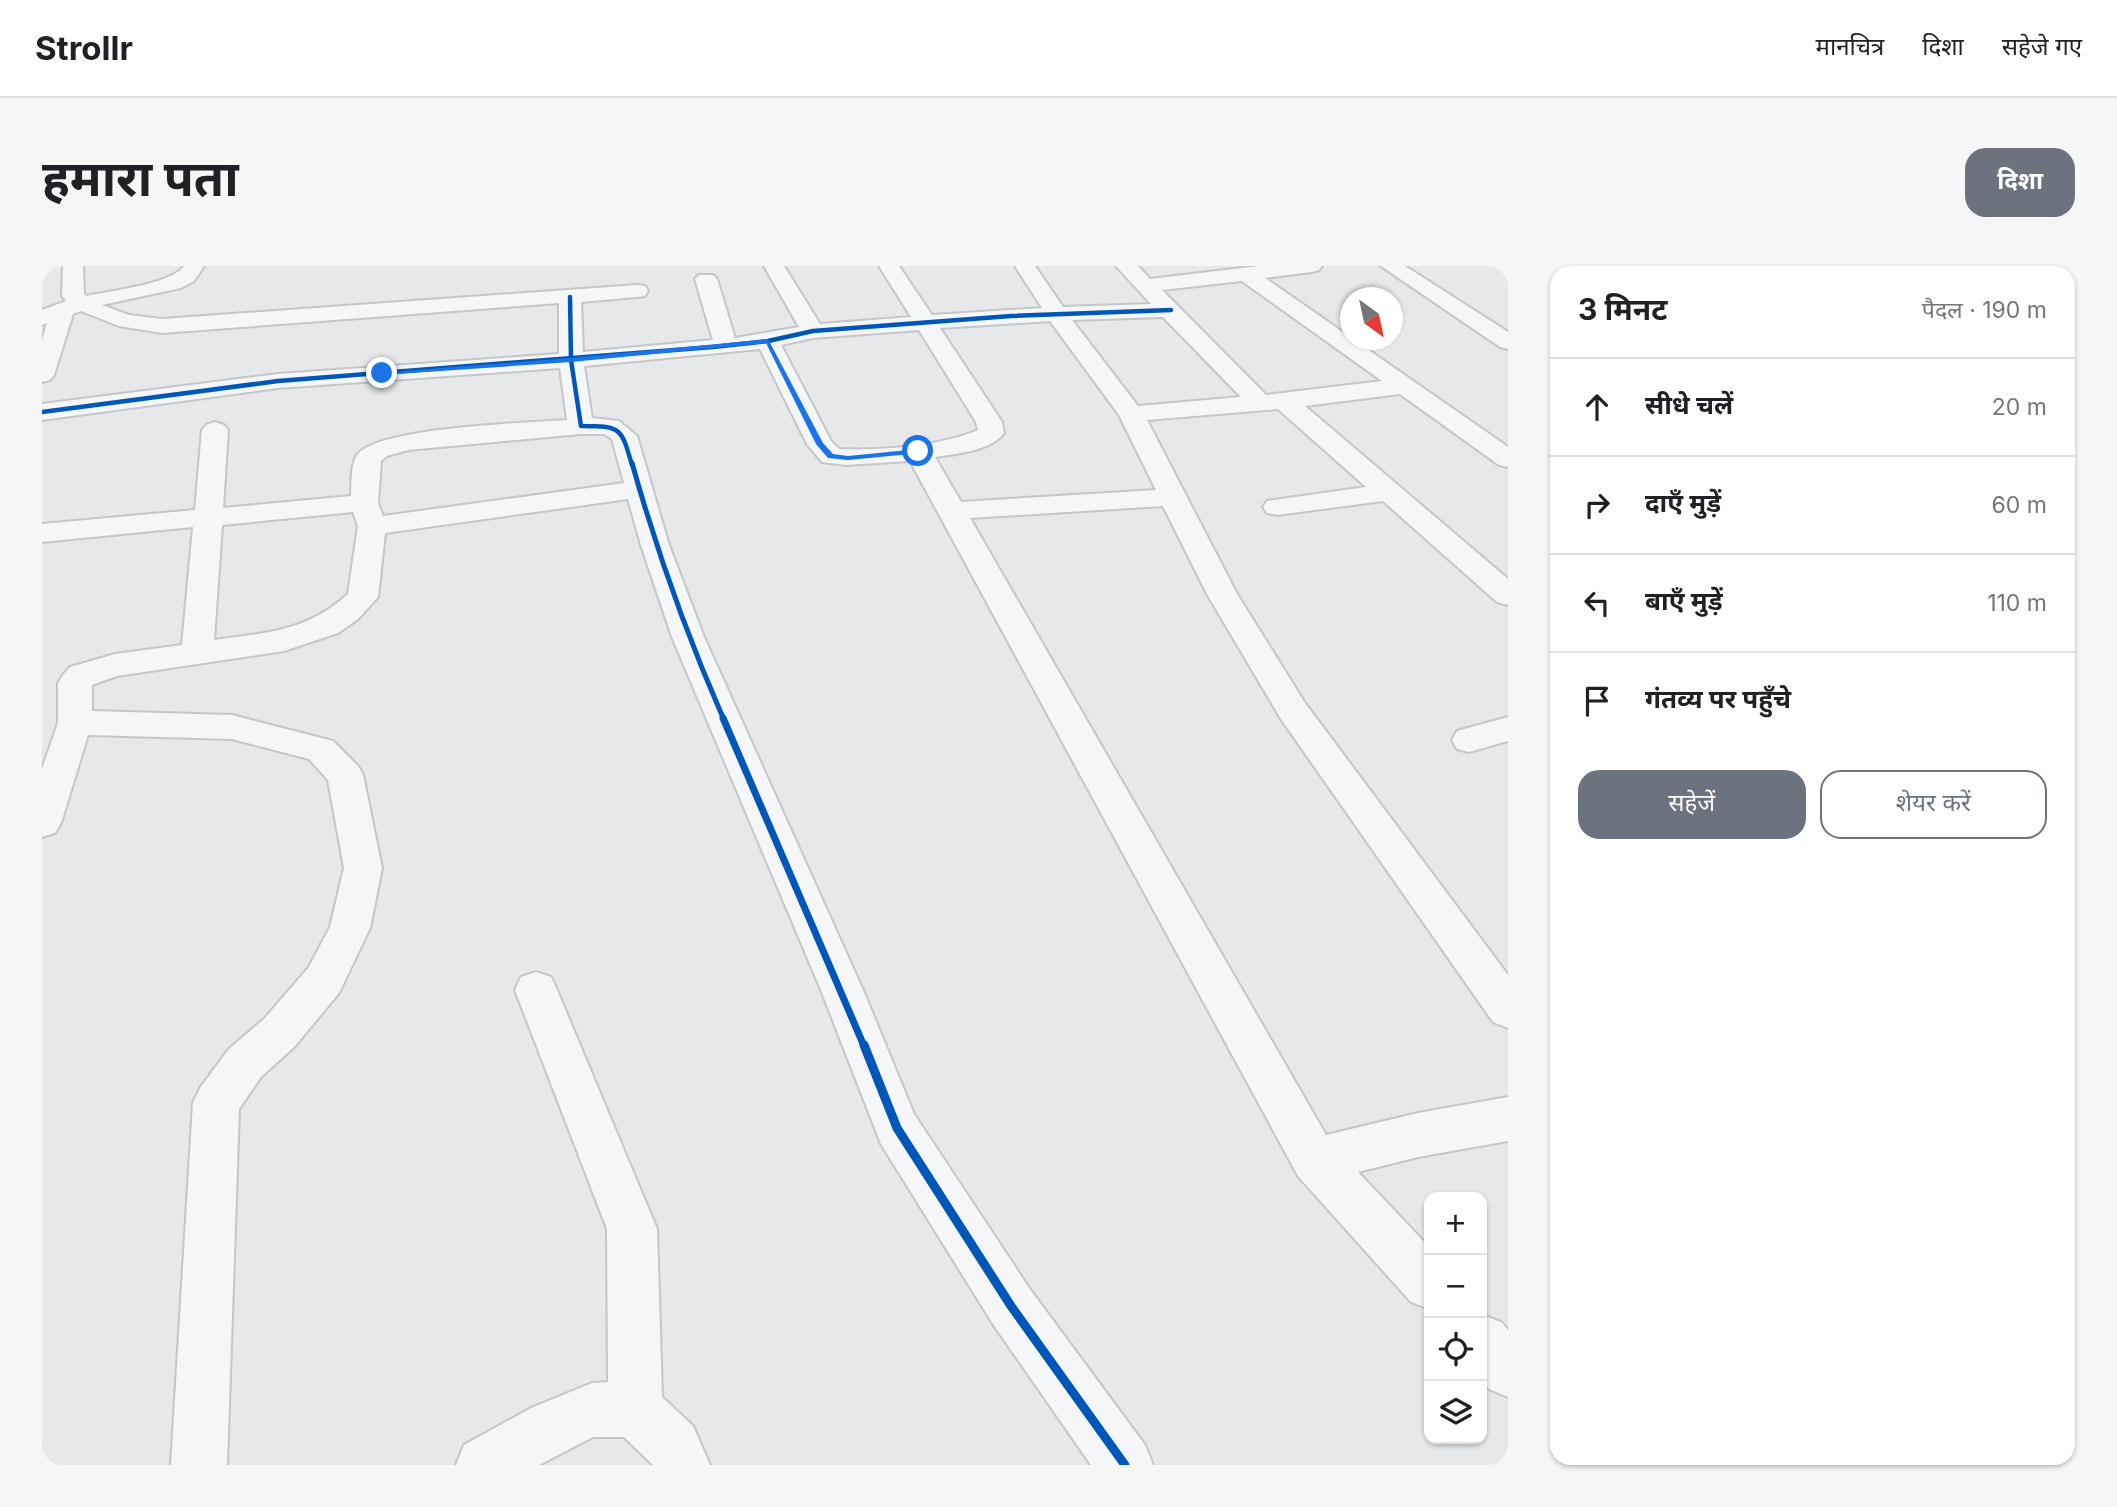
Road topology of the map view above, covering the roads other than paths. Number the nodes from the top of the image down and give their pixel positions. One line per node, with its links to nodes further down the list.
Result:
1 (194, 266): 14 (street)
2 (774, 266): 18 (street)
3 (889, 266): 17 (street)
4 (1025, 266): 16 (street)
5 (1126, 266): 11 (street)
6 (1312, 266): 8 (street)
7 (1391, 266): 20 (street)
8 (1246, 274): 11 (street); 24 (street)
9 (66, 277): 14 (street)
10 (706, 279): 21 (street)
11 (1144, 286): 15 (street)
12 (636, 291): 13 (street)
13 (570, 297): 14 (street); 22 (street)
14 (62, 310): 23 (street)
15 (1171, 310): 16 (street); 25 (street)
16 (1057, 315): 17 (street); 27 (street)
17 (924, 324): 18 (street); 30 (street)
18 (813, 331): 19 (street)
19 (768, 341): 21 (street); 30 (street)
20 (1507, 341)
21 (726, 346): 22 (street)
22 (571, 360): 26 (street); 28 (street)
23 (42, 375)
24 (1403, 386): 25 (street); 31 (street)
25 (1272, 402): 27 (street); 33 (street)
26 (42, 412)
27 (1131, 414): 34 (street)
28 (580, 426): 32 (street); 37 (street)
29 (215, 430): 38 (street)
30 (918, 451): 36 (street)
31 (1504, 453)
32 (640, 489): 37 (street); 57 (street)
33 (1387, 492): 35 (street); 40 (street)
34 (1171, 497): 36 (street); 47 (street)
35 (1277, 507)
36 (951, 511): 49 (street)
37 (368, 515): 38 (street); 41 (street)
38 (210, 516): 39 (street); 41 (street)
39 (42, 533)
40 (1508, 595)
41 (197, 655): 42 (street)
42 (75, 723): 45 (street); 54 (street)
43 (1508, 729): 44 (street)
44 (1469, 740)
45 (42, 823)
46 (537, 990): 53 (street)
47 (1508, 1009)
48 (1508, 1119): 49 (street)
49 (1315, 1160): 50 (street)
50 (1424, 1279)
51 (1487, 1347): 52 (street)
52 (1508, 1370)
53 (635, 1409): 55 (street); 56 (street)
54 (199, 1465)
55 (484, 1465)
56 (682, 1465)
57 (1125, 1465)

